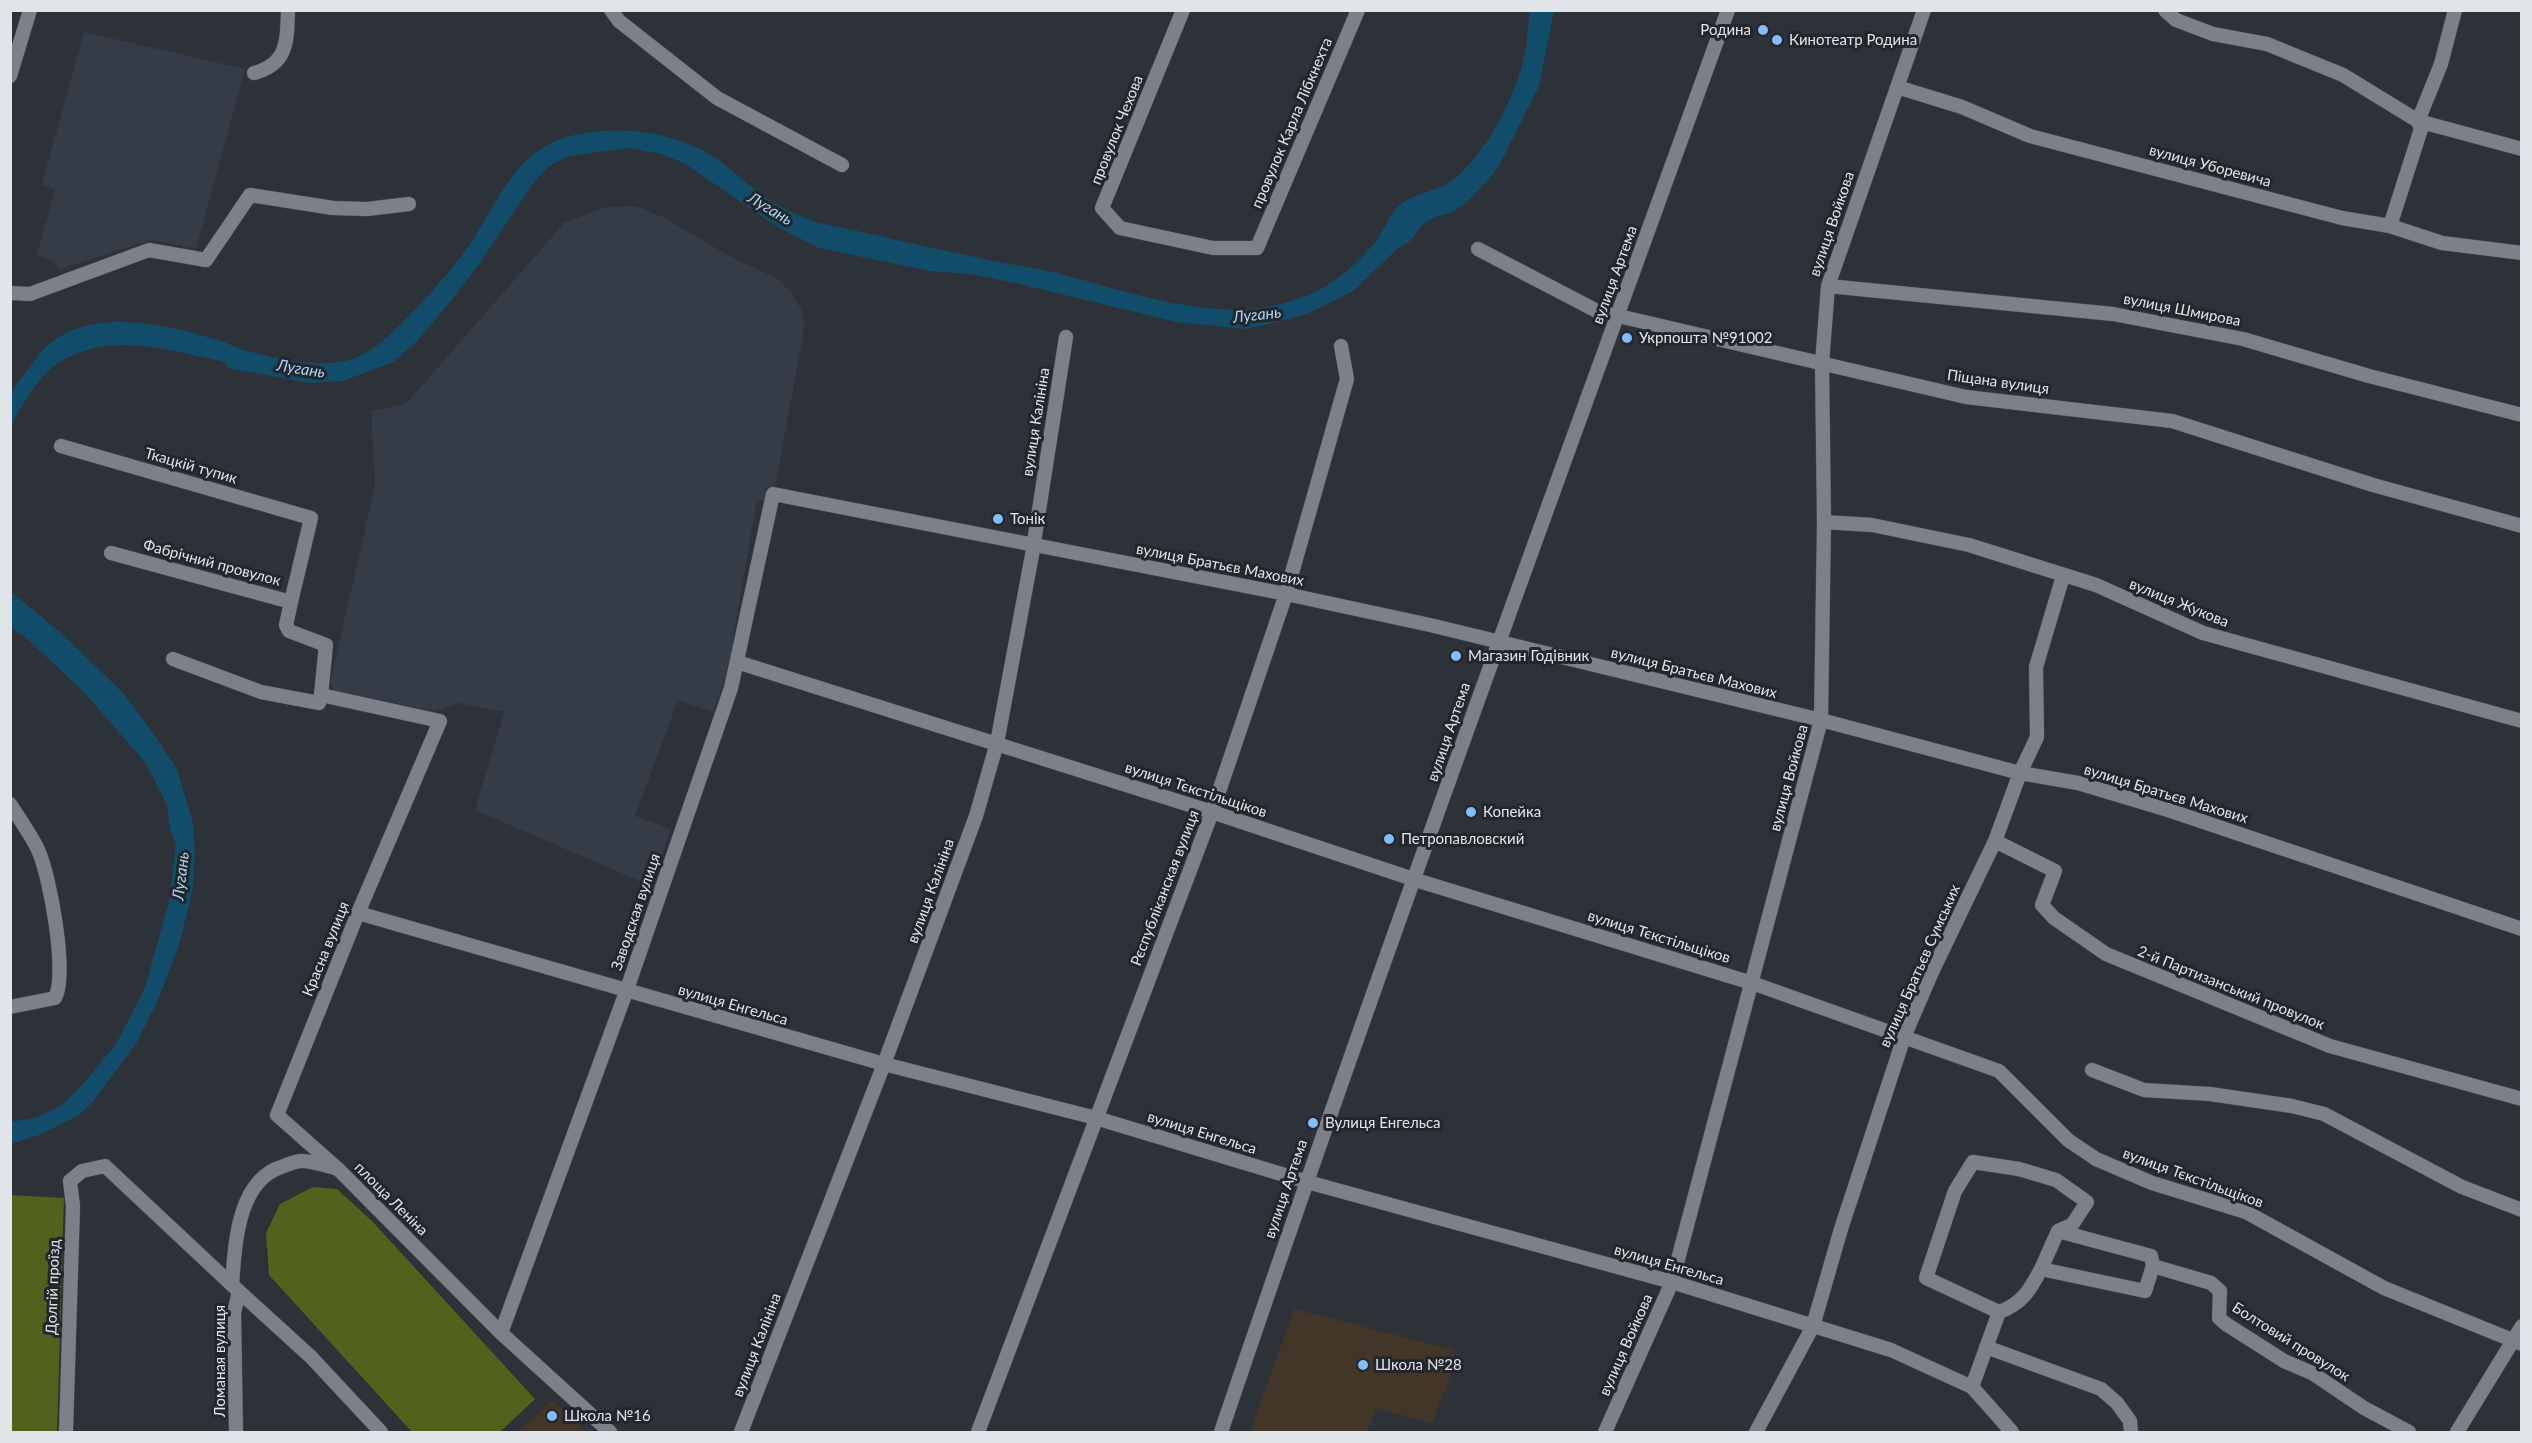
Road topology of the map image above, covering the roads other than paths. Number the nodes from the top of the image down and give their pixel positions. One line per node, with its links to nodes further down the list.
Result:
1 (30, 10): 11 (street)
2 (288, 10): 10 (street)
3 (611, 10): 15 (street)
4 (1183, 10): 18 (street, провулок Чехова)
5 (1358, 10): 18 (street, провулок Карла Лібкнехта)
6 (1728, 10): 23 (street, вулиця Артема)
7 (1924, 10): 12 (street, вулиця Войкова)
8 (2165, 10): 13 (street)
9 (2455, 10): 13 (street)
10 (254, 74)
11 (10, 76)
12 (1898, 87): 17 (street, вулиця Уборевича); 21 (street, вулиця Войкова)
13 (2418, 121): 14 (street); 17 (street)
14 (2522, 150)
15 (842, 165)
16 (410, 204): 22 (street)
17 (2390, 226): 20 (street, вулиця Уборевича)
18 (1257, 248)
19 (1478, 249): 23 (street, Піщана вулиця)
20 (2522, 253)
21 (1828, 286): 26 (street, вулиця Войкова); 27 (street, вулиця Шмирова)
22 (10, 293)
23 (1618, 315): 26 (street, Піщана вулиця); 38 (street, вулиця Артема)
24 (1066, 337): 33 (street, вулиця Калініна)
25 (1341, 346): 36 (street, Рєспубліканская вулиця)
26 (1822, 363): 31 (street, вулиця Войкова); 32 (street, Піщана вулиця)
27 (2522, 415)
28 (61, 446): 30 (street, Ткацкій тупик)
29 (773, 494): 33 (street, вулиця Братьєв Махових); 40 (street, Заводская вулиця)
30 (311, 518): 37 (street, Фабрічний провулок)
31 (1824, 522): 35 (street, вулиця Жукова); 42 (street, вулиця Войкова)
32 (2522, 525)
33 (1034, 546): 36 (street, вулиця Братьєв Махових); 44 (street, вулиця Калініна)
34 (111, 553): 37 (street, Фабрічний провулок)
35 (2063, 576): 43 (street, вулиця Жукова); 45 (street, вулиця Братьєв Сумських)
36 (1286, 594): 38 (street, вулиця Братьєв Махових); 47 (street, Рєспубліканская вулиця)
37 (291, 602): 41 (street)
38 (1498, 642): 42 (street, вулиця Братьєв Махових); 49 (street, вулиця Артема)
39 (173, 659): 41 (street)
40 (737, 662): 44 (street, вулиця Тєкстільщіков); 53 (street, Заводская вулиця)
41 (321, 695): 50 (street, Красна вулиця)
42 (1821, 720): 45 (street, вулиця Братьєв Махових); 52 (street, вулиця Войкова)
43 (2522, 721)
44 (997, 743): 47 (street, вулиця Тєкстільщіков); 56 (street, вулиця Калініна)
45 (2020, 773): 48 (street, вулиця Братьєв Сумських); 51 (street, вулиця Братьєв Махових)
46 (10, 804): 54 (street)
47 (1212, 812): 49 (street, вулиця Тєкстільщіков); 59 (street, Рєспубліканская вулиця)
48 (1995, 842): 55 (street, вулиця Братьєв Сумських); 58 (street, 2-й Партизанський провулок)
49 (1415, 879): 52 (street, вулиця Тєкстільщіков); 61 (street, вулиця Артема)
50 (358, 912): 53 (street, вулиця Енгельса); 60 (street, Красна вулиця)
51 (2522, 929)
52 (1752, 983): 55 (street, вулиця Тєкстільщіков); 66 (street, вулиця Войкова)
53 (626, 992): 56 (street, вулиця Енгельса); 71 (street, Заводская вулиця)
54 (10, 1007)
55 (1904, 1037): 69 (street, вулиця Братьєв Сумських); 72 (street, вулиця Тєкстільщіков)
56 (884, 1064): 59 (street, вулиця Енгельса); 80 (street, вулиця Калініна)
57 (2092, 1070): 62 (street)
58 (2522, 1099)
59 (1096, 1118): 61 (street, вулиця Енгельса); 81 (street, Рєспубліканская вулиця)
60 (338, 1169): 67 (street, площа Леніна); 71 (street, площа Леніна)
61 (1305, 1181): 66 (street, вулиця Енгельса); 82 (street, вулиця Артема)
62 (2522, 1210)
63 (2058, 1231): 64 (street, Болтовий провулок); 65 (street); 68 (street)
64 (2153, 1266): 65 (street); 86 (street, Болтовий провулок)
65 (2041, 1269): 68 (street)
66 (1672, 1282): 69 (street, вулиця Енгельса); 83 (street, вулиця Войкова)
67 (235, 1288): 76 (street, Долгій проїзд); 77 (street, Ломаная вулиця); 78 (street)
68 (1999, 1312): 73 (street)
69 (1813, 1326): 74 (street, вулиця Енгельса); 84 (street, вулиця Братьєв Сумських)
70 (2522, 1326): 72 (street)
71 (501, 1333): 79 (street, площа Леніна)
72 (2517, 1342): 87 (street)
73 (1986, 1347): 74 (street); 85 (street)
74 (1972, 1387): 75 (street, вулиця Енгельса)
75 (2005, 1430)
76 (66, 1432)
77 (236, 1432)
78 (381, 1432)
79 (610, 1432)
80 (741, 1432)
81 (978, 1432)
82 (1221, 1432)
83 (1605, 1432)
84 (1756, 1432)
85 (2131, 1432)
86 (2409, 1432)
87 (2457, 1432)

